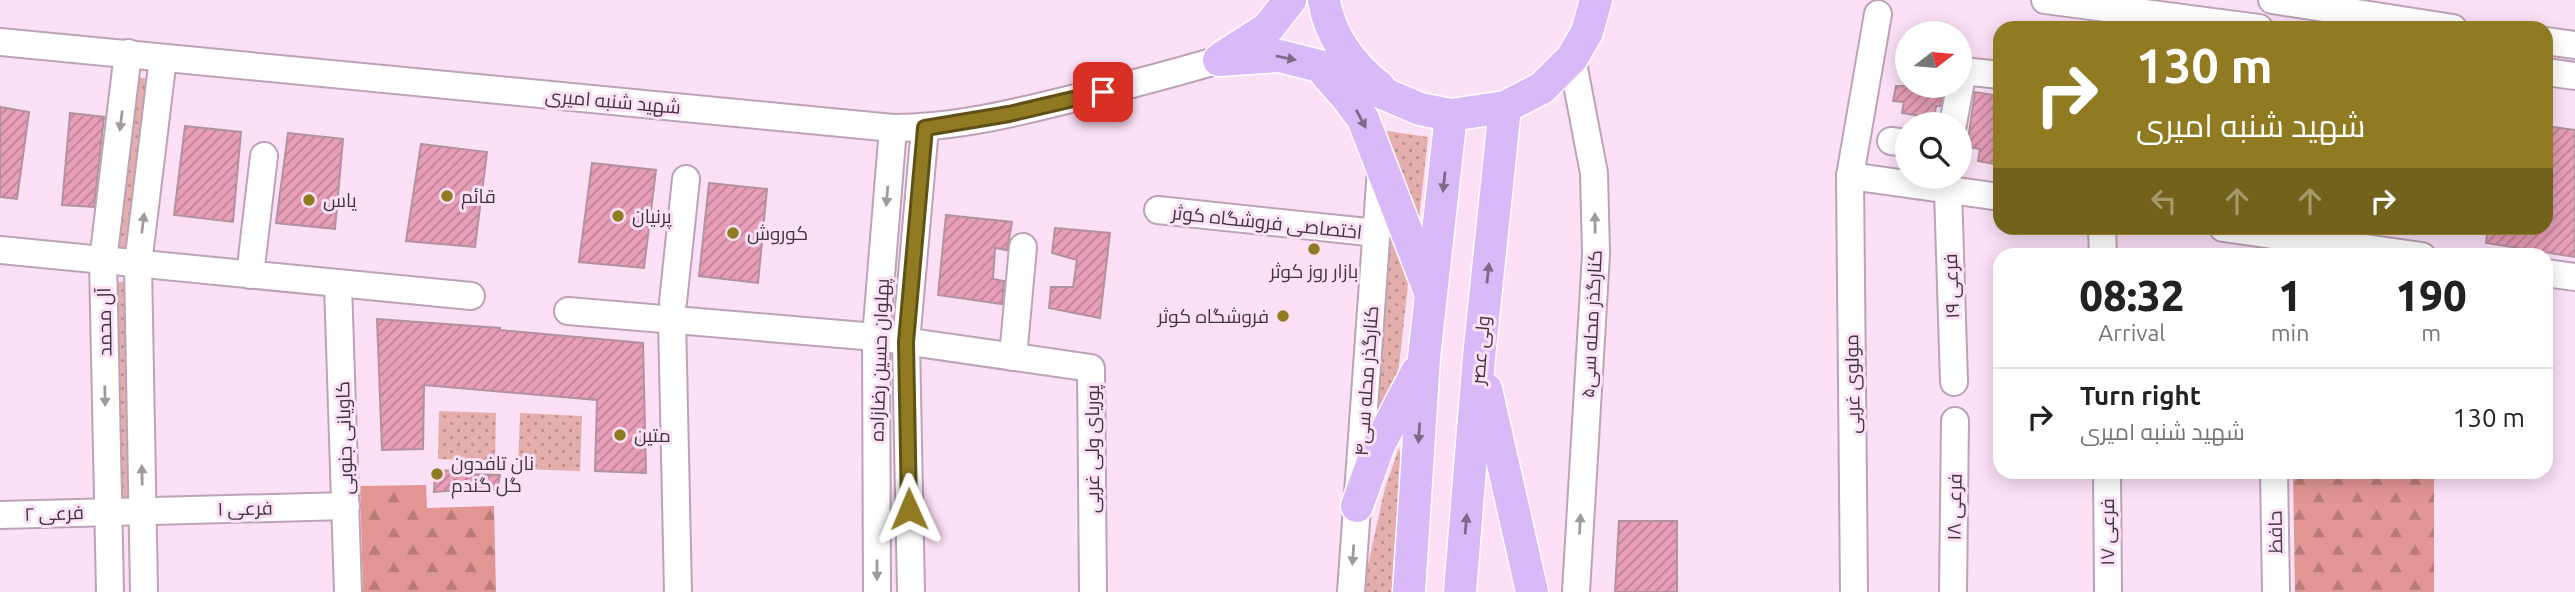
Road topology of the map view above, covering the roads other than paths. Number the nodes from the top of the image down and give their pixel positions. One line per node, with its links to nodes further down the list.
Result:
1 (1290, 0): 14 (main road)
2 (1324, 0): 22 (main road)
3 (2045, 0): 7 (street)
4 (2272, 0): 9 (street)
5 (1597, 1): 13 (main road)
6 (1878, 14): 29 (street, مولوی غربی)
7 (2078, 16): 8 (street)
8 (2153, 21)
9 (2408, 21)
10 (0, 42): 15 (street, شهید شنبه امیری)
11 (2553, 42): 12 (street)
12 (2575, 45)
13 (1572, 58): 23 (main road); 77 (street, کنارگذر محله سی۵, one-way to 13)
14 (1219, 60): 16 (main road, one-way to 16); 26 (street, شهید شنبه امیری)
15 (127, 64): 17 (street, شهید شنبه امیری); 42 (street, آل محمد, one-way to 42)
16 (1319, 66): 22 (main road); 28 (main road, one-way to 28)
17 (161, 69): 25 (street, شهید شنبه امیری); 43 (street, آل محمد, one-way to 17)
18 (1972, 72): 20 (street)
19 (2553, 73): 21 (street)
20 (1993, 74)
21 (2575, 76)
22 (1391, 96): 24 (main road)
23 (1505, 107): 24 (main road); 55 (main road, ولی عصر, one-way to 23)
24 (1451, 115): 48 (main road, one-way to 48)
25 (893, 128): 26 (street, شهید شنبه امیری); 52 (street, پهلوان حسین رضازاده, one-way to 52)
26 (925, 128): 53 (street, پهلوان حسین رضازاده)
27 (264, 156): 45 (street)
28 (1381, 169): 36 (street, کنارگذر محله سی۴); 48 (main road)
29 (1850, 176): 31 (street); 78 (street, مولوی غربی)
30 (685, 179): 51 (street)
31 (1895, 179)
32 (1946, 189): 57 (street, فرعی ۱۹)
33 (1969, 189): 34 (street)
34 (1993, 195)
35 (1158, 210): 36 (street, اختصاصی فروشگاه کوثر)
36 (1377, 233): 62 (street, کنارگذر محله سی۴)
37 (2261, 235): 38 (street)
38 (2283, 239): 40 (street)
39 (1023, 247): 54 (street)
40 (2357, 248)
41 (0, 250): 42 (street)
42 (103, 261): 43 (street); 64 (street, آل محمد, one-way to 64)
43 (138, 264): 45 (street); 63 (street, آل محمد, one-way to 43)
44 (2553, 274): 46 (street)
45 (250, 275): 47 (street)
46 (2575, 277)
47 (338, 284): 49 (street); 61 (street, کاویانی جنوبی)
48 (1432, 295): 56 (main road)
49 (471, 296)
50 (569, 311): 51 (street, پوریای ولی غربی)
51 (673, 311): 52 (street, پوریای ولی غربی); 69 (street)
52 (876, 337): 53 (street, پوریای ولی غربی); 70 (street, پهلوان حسین رضازاده, one-way to 70)
53 (906, 342): 54 (street, پوریای ولی غربی); 71 (street, پهلوان حسین رضازاده)
54 (1013, 357): 72 (street, پوریای ولی غربی)
55 (1479, 357): 75 (main road, ولی عصر, one-way to 55); 76 (main road)
56 (1424, 358): 62 (main road); 74 (main road, one-way to 74)
57 (1954, 382)
58 (1955, 421): 79 (street, فرعی ۱۸)
59 (2107, 479): 80 (street, فرعی ۱۷)
60 (2274, 479): 81 (street, حافظ)
61 (346, 506): 63 (street, فرعی ۱); 68 (street, کاویانی جنوبی)
62 (1357, 506): 73 (street, کنارگذر محله سی۴, one-way to 73)
63 (143, 510): 64 (street, فرعی ۱); 67 (street, آل محمد)
64 (108, 511): 65 (street, فرعی ۲); 66 (street, آل محمد)
65 (0, 515)
66 (110, 592)
67 (144, 592)
68 (348, 592)
69 (678, 592)
70 (877, 592)
71 (911, 592)
72 (1093, 592)
73 (1351, 592)
74 (1409, 592)
75 (1460, 592)
76 (1532, 592)
77 (1576, 592)
78 (1854, 592)
79 (1953, 592)
80 (2108, 592)
81 (2276, 592)

